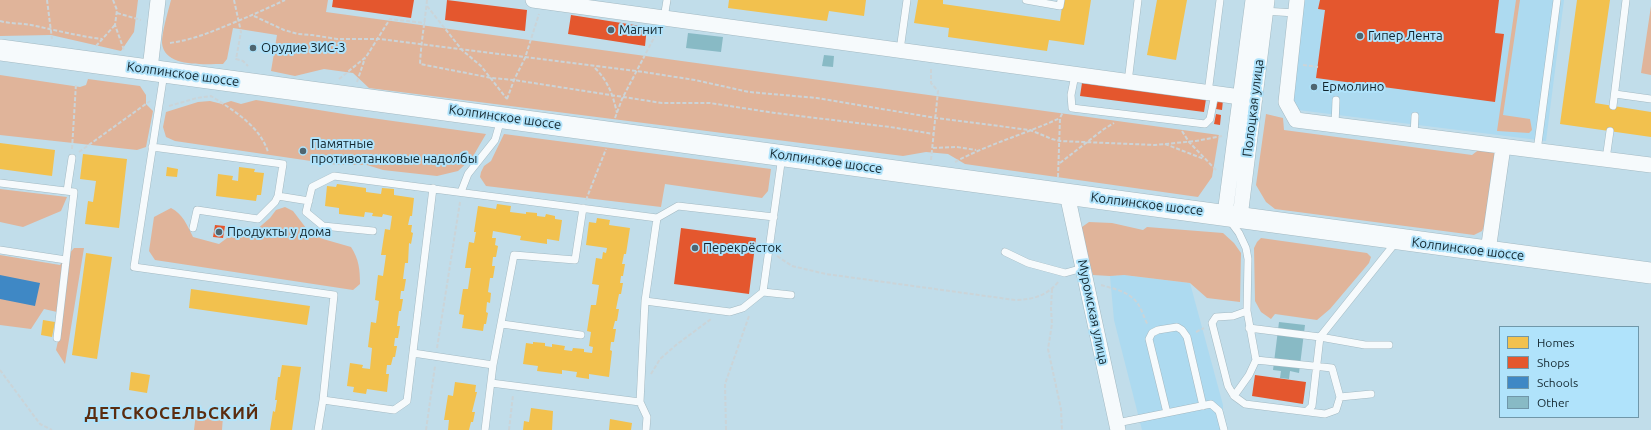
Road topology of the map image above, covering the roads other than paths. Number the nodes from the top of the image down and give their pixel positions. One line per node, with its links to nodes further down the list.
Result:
1 (158, 0): 16 (street)
2 (667, 0): 13 (lane)
3 (907, 0): 15 (lane)
4 (1026, 0): 5 (lane)
5 (1061, 0)
6 (1138, 0): 18 (lane)
7 (1220, 0): 19 (lane)
8 (1557, 0): 32 (lane)
9 (1626, 0): 20 (lane)
10 (538, 1): 13 (street)
11 (1260, 5): 12 (lane); 21 (street, Полоцкая улица)
12 (1296, 6): 27 (street)
13 (664, 18): 15 (street)
14 (0, 50): 16 (main road, Колпинское шоссе)
15 (900, 50): 17 (street)
16 (157, 70): 25 (main road, Колпинское шоссе); 30 (lane)
17 (1075, 75): 18 (street); 19 (lane)
18 (1128, 82): 19 (street)
19 (1211, 93): 21 (street)
20 (1614, 94): 22 (lane); 24 (lane)
21 (1248, 98): 45 (street, Полоцкая улица)
22 (1651, 99)
23 (1336, 100): 27 (lane)
24 (1613, 106)
25 (504, 108): 33 (main road, Колпинское шоссе); 41 (lane)
26 (1415, 116): 29 (lane)
27 (1335, 125): 29 (street)
28 (1610, 131): 35 (lane)
29 (1414, 135): 31 (street)
30 (152, 147): 42 (lane); 75 (lane)
31 (1503, 147): 32 (street); 52 (street)
32 (1537, 151): 35 (street)
33 (783, 156): 38 (main road, Колпинское шоссе); 46 (lane)
34 (72, 158): 40 (lane)
35 (1606, 159): 36 (street)
36 (1651, 164)
37 (0, 183): 40 (lane)
38 (1062, 187): 45 (main road, Колпинское шоссе); 56 (street, Муромская улица)
39 (433, 188): 41 (lane); 43 (lane); 67 (lane)
40 (67, 191): 54 (lane)
41 (461, 192): 44 (lane)
42 (278, 196): 43 (lane); 48 (lane)
43 (308, 201): 49 (lane)
44 (583, 208): 47 (lane); 61 (lane)
45 (1232, 215): 50 (main road, Колпинское шоссе); 60 (lane)
46 (774, 217): 47 (lane); 57 (lane)
47 (657, 218): 59 (lane)
48 (193, 228)
49 (373, 231)
50 (1398, 240): 52 (main road, Колпинское шоссе); 64 (lane)
51 (0, 250): 54 (lane)
52 (1488, 251): 55 (main road, Колпинское шоссе)
53 (1005, 252): 56 (lane)
54 (66, 260): 65 (lane)
55 (1651, 273)
56 (1084, 275): 80 (street, Муромская улица)
57 (763, 292): 58 (lane); 59 (lane)
58 (791, 295)
59 (645, 301): 76 (lane)
60 (1247, 312): 62 (lane); 73 (lane)
61 (502, 324): 63 (lane); 69 (lane)
62 (1249, 328): 64 (lane); 68 (lane)
63 (580, 335)
64 (1320, 337): 66 (lane); 70 (lane)
65 (57, 338)
66 (1389, 345)
67 (413, 353): 69 (lane); 75 (lane)
68 (1256, 360): 70 (lane); 73 (lane)
69 (493, 365): 71 (lane)
70 (1317, 367): 74 (lane); 78 (lane)
71 (491, 383): 76 (lane); 82 (lane)
72 (1371, 394): 74 (lane)
73 (1234, 396): 78 (lane)
74 (1340, 397): 78 (lane)
75 (323, 400): 81 (lane)
76 (640, 402): 83 (lane)
77 (1203, 406): 79 (lane); 79 (lane); 84 (lane)
78 (1307, 411)
79 (1167, 413): 80 (lane)
80 (1118, 427)
81 (318, 430)
82 (485, 430)
83 (646, 430)
84 (1224, 430)

